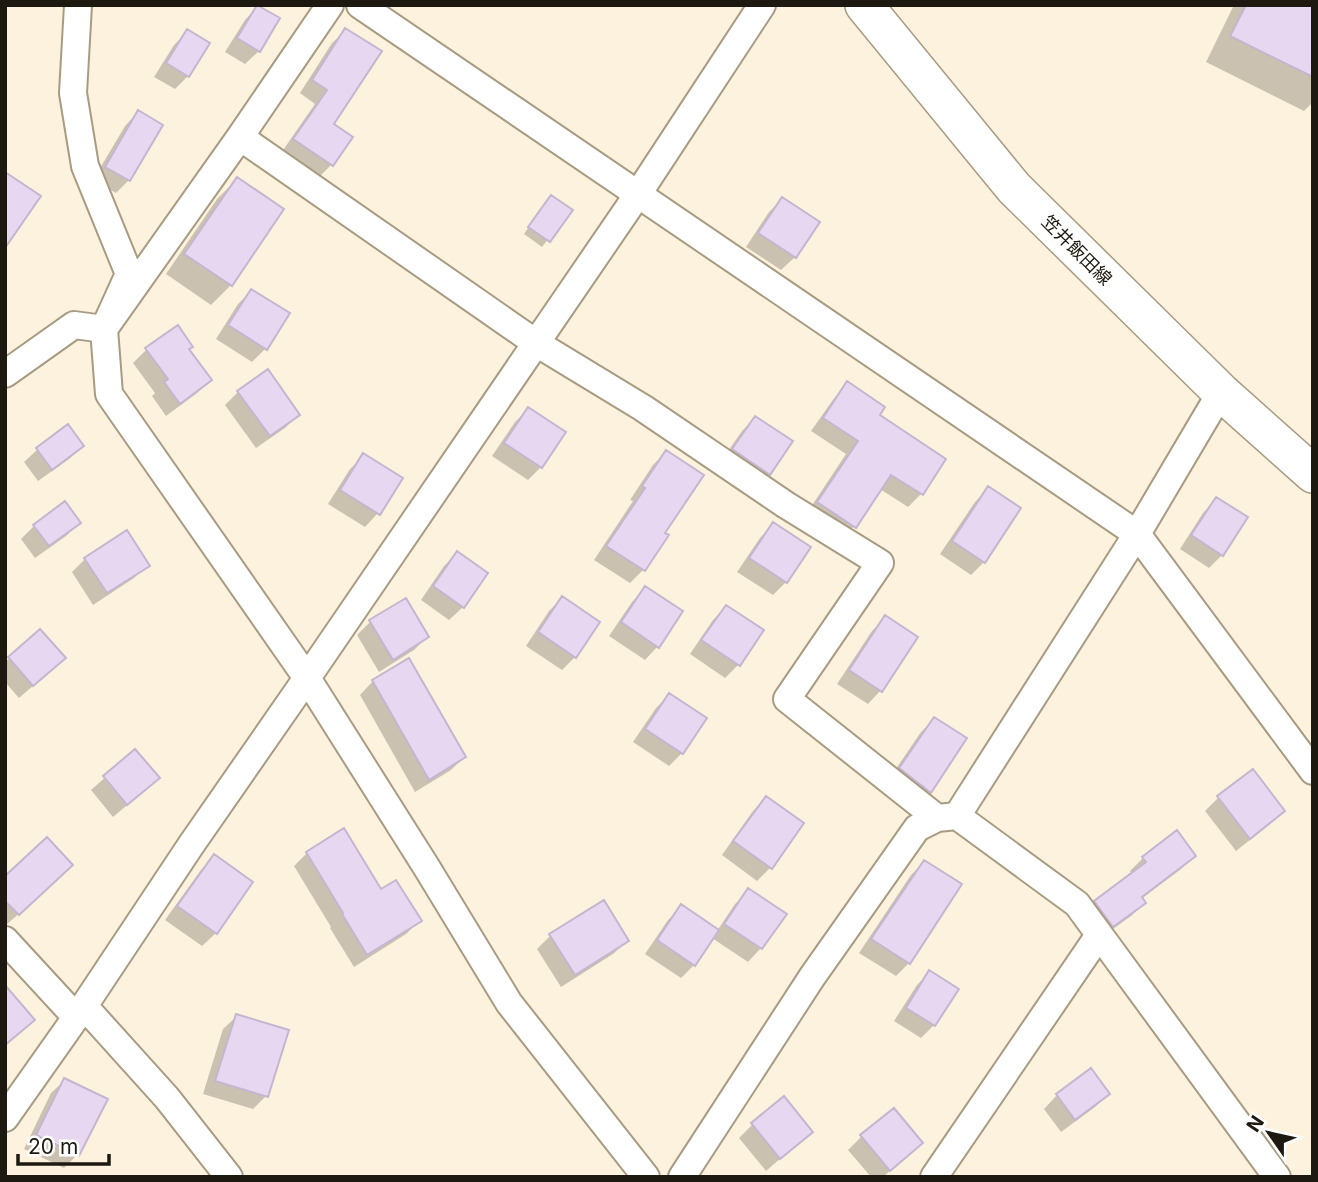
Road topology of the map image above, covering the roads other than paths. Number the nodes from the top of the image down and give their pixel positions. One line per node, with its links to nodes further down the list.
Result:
1 (78, 5): 8 (street)
2 (330, 5): 6 (street)
3 (360, 5): 7 (street)
4 (762, 5): 7 (street)
5 (864, 5): 11 (main road, 笠井飯田線)
6 (240, 138): 8 (street); 9 (street)
7 (638, 194): 9 (street); 13 (street)
8 (104, 329): 10 (street); 14 (street)
9 (536, 343): 14 (street); 16 (street)
10 (5, 374)
11 (1221, 392): 12 (main road, 笠井飯田線); 13 (street)
12 (1313, 474)
13 (1137, 534): 15 (street); 16 (street)
14 (307, 678): 19 (street); 22 (street)
15 (1313, 771)
16 (947, 817): 17 (street); 23 (street)
17 (1100, 935): 24 (street); 25 (street)
18 (5, 940): 19 (street)
19 (80, 1012): 20 (street); 21 (street)
20 (5, 1118)
21 (229, 1177)
22 (646, 1177)
23 (682, 1177)
24 (934, 1177)
25 (1277, 1177)

